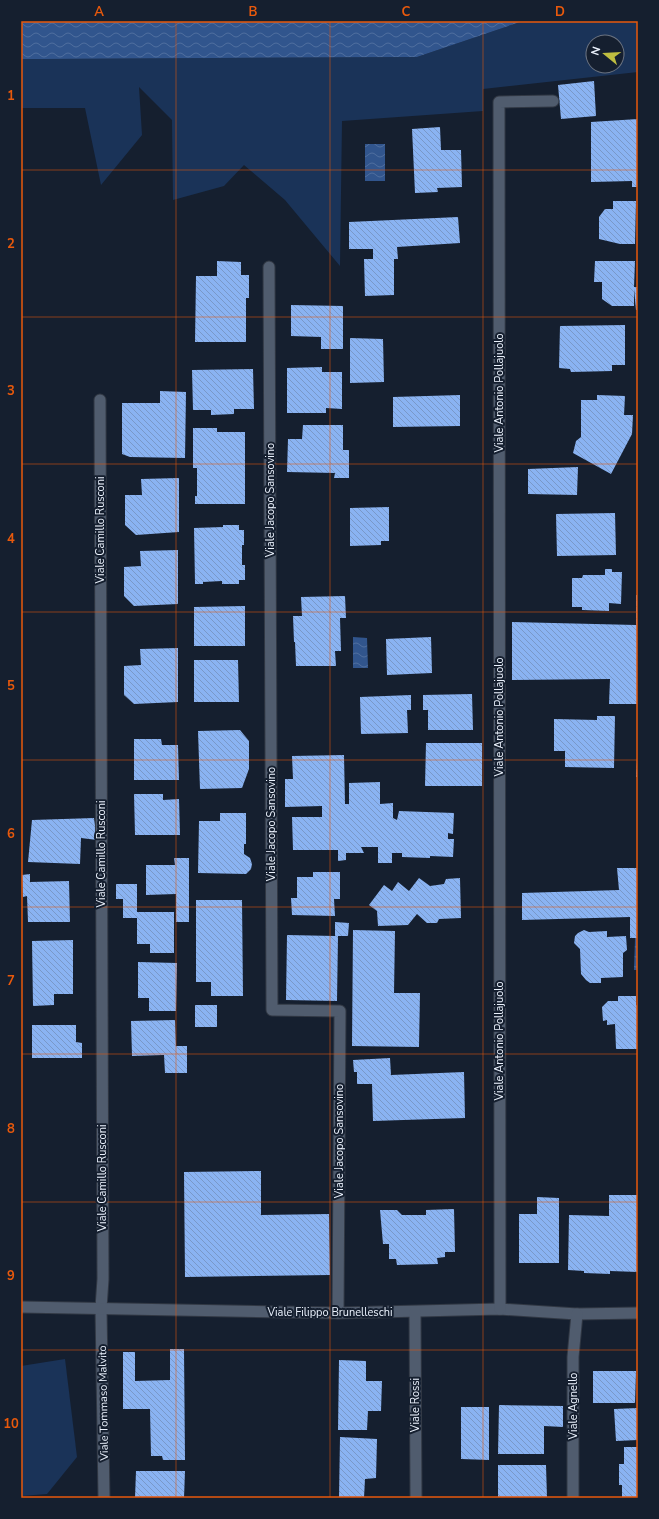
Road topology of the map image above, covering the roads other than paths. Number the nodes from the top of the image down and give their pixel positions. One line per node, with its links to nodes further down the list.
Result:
1 (552, 101): 6 (street, Viale Antonio Pollajuolo)
2 (268, 267): 8 (street, Viale Jacopo Sansovino)
3 (100, 400): 5 (street, Viale Camillo Rusconi)
4 (21, 1307): 5 (street, Viale Filippo Brunelleschi)
5 (101, 1308): 8 (street, Viale Filippo Brunelleschi); 11 (street, Viale Tommaso Malvito)
6 (500, 1309): 7 (street, Viale Filippo Brunelleschi); 10 (street, Viale Filippo Brunelleschi)
7 (415, 1312): 8 (street, Viale Filippo Brunelleschi); 12 (street, Viale Rossi)
8 (338, 1313)
9 (638, 1313): 10 (street, Viale Filippo Brunelleschi)
10 (577, 1314): 13 (street, Viale Agnello)
11 (104, 1498)
12 (416, 1498)
13 (572, 1498)

